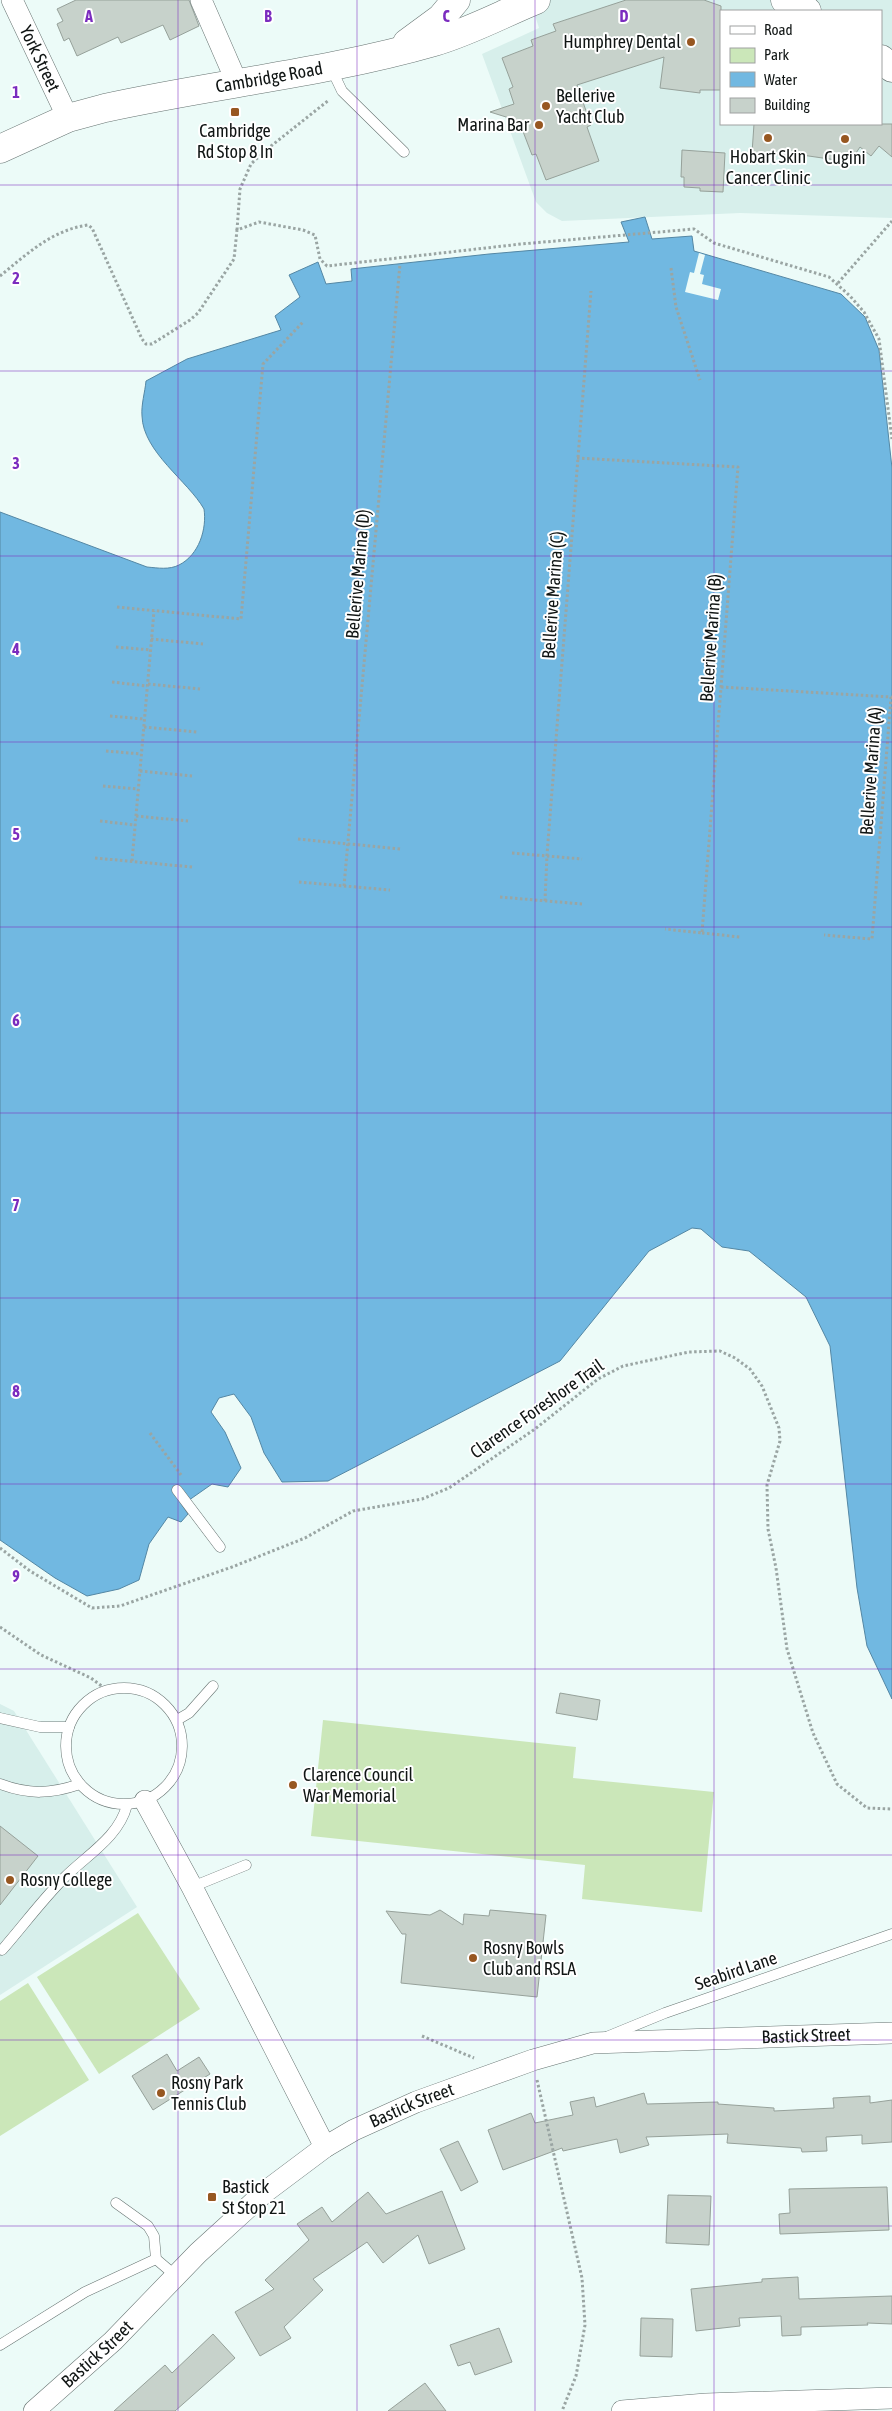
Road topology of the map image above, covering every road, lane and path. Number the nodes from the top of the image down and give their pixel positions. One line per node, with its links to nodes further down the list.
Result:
1 (12, 0): 12 (street, York Street)
2 (201, 0): 10 (street)
3 (456, 0): 6 (main road)
4 (536, 0): 5 (main road, Cambridge Road)
5 (499, 8): 6 (main road, Cambridge Road)
6 (396, 51): 8 (main road, Cambridge Road)
7 (882, 60): 9 (main road)
8 (331, 67): 10 (main road, Cambridge Road); 11 (lane)
9 (892, 68)
10 (238, 85): 12 (main road, Cambridge Road)
11 (342, 92): 14 (lane); 16 (path)
12 (68, 118): 13 (main road, Cambridge Road)
13 (0, 150)
14 (404, 152)
15 (892, 221): 20 (path)
16 (237, 230): 19 (path); 20 (path)
17 (400, 264): 51 (path, Bellerive Marina (D))
18 (671, 268): 23 (path)
19 (0, 276)
20 (838, 283): 24 (path)
21 (591, 292): 25 (path, Bellerive Marina (C))
22 (304, 321): 27 (path)
23 (700, 380)
24 (892, 439)
25 (577, 458): 34 (path, Bellerive Marina (B)); 54 (path, Bellerive Marina (C))
26 (117, 608): 27 (path)
27 (154, 611): 28 (path)
28 (151, 639): 29 (path); 31 (path)
29 (203, 644)
30 (116, 647): 31 (path)
31 (151, 650): 33 (path)
32 (112, 682): 33 (path)
33 (148, 685): 35 (path); 37 (path)
34 (721, 687): 66 (path, Bellerive Marina (B)); 67 (path, Bellerive Marina (A))
35 (200, 689)
36 (110, 716): 37 (path)
37 (144, 719): 38 (path)
38 (144, 727): 39 (path); 41 (path)
39 (197, 732)
40 (106, 751): 41 (path)
41 (141, 754): 42 (path)
42 (140, 771): 43 (path); 45 (path)
43 (192, 776)
44 (103, 786): 45 (path)
45 (138, 789): 46 (path)
46 (136, 816): 48 (path); 49 (path)
47 (100, 821): 49 (path)
48 (188, 821)
49 (135, 825): 57 (path)
50 (298, 839): 51 (path)
51 (348, 843): 52 (path); 60 (path, Bellerive Marina (D))
52 (400, 849)
53 (512, 853): 54 (path)
54 (547, 855): 56 (path); 63 (path, Bellerive Marina (C))
55 (95, 858): 57 (path)
56 (582, 858)
57 (132, 861): 58 (path)
58 (192, 866)
59 (299, 882): 60 (path)
60 (344, 886): 61 (path)
61 (390, 890)
62 (500, 897): 63 (path)
63 (545, 901): 64 (path)
64 (582, 904)
65 (665, 929): 66 (path)
66 (702, 933): 68 (path)
67 (824, 935)
68 (740, 937)
69 (150, 1433): 70 (path)
70 (184, 1480)
71 (177, 1490): 72 (lane)
72 (220, 1547)
73 (0, 1548): 83 (path, Clarence Foreshore Trail)
74 (0, 1628): 76 (path)
75 (213, 1686): 78 (lane)
76 (107, 1690): 78 (lane); 79 (lane)
77 (0, 1718): 79 (lane)
78 (177, 1720): 82 (lane)
79 (69, 1727): 81 (lane)
80 (0, 1784): 81 (lane)
81 (80, 1784): 82 (lane)
82 (136, 1803): 85 (street); 87 (lane)
83 (892, 1808)
84 (246, 1865): 85 (lane)
85 (192, 1887): 93 (street)
86 (892, 1934): 90 (lane, Seabird Lane)
87 (2, 1950)
88 (892, 2033): 90 (street, Bastick Street)
89 (422, 2036): 92 (path)
90 (593, 2043): 91 (street, Bastick Street)
91 (533, 2060): 92 (street, Bastick Street); 100 (path)
92 (492, 2074): 93 (street, Bastick Street)
93 (325, 2147): 96 (street, Bastick Street)
94 (116, 2203): 95 (lane)
95 (156, 2259): 96 (lane); 97 (lane)
96 (177, 2278): 99 (street, Bastick Street)
97 (0, 2345)
98 (892, 2398): 101 (street)
99 (34, 2411)
100 (562, 2411)
101 (622, 2411)

